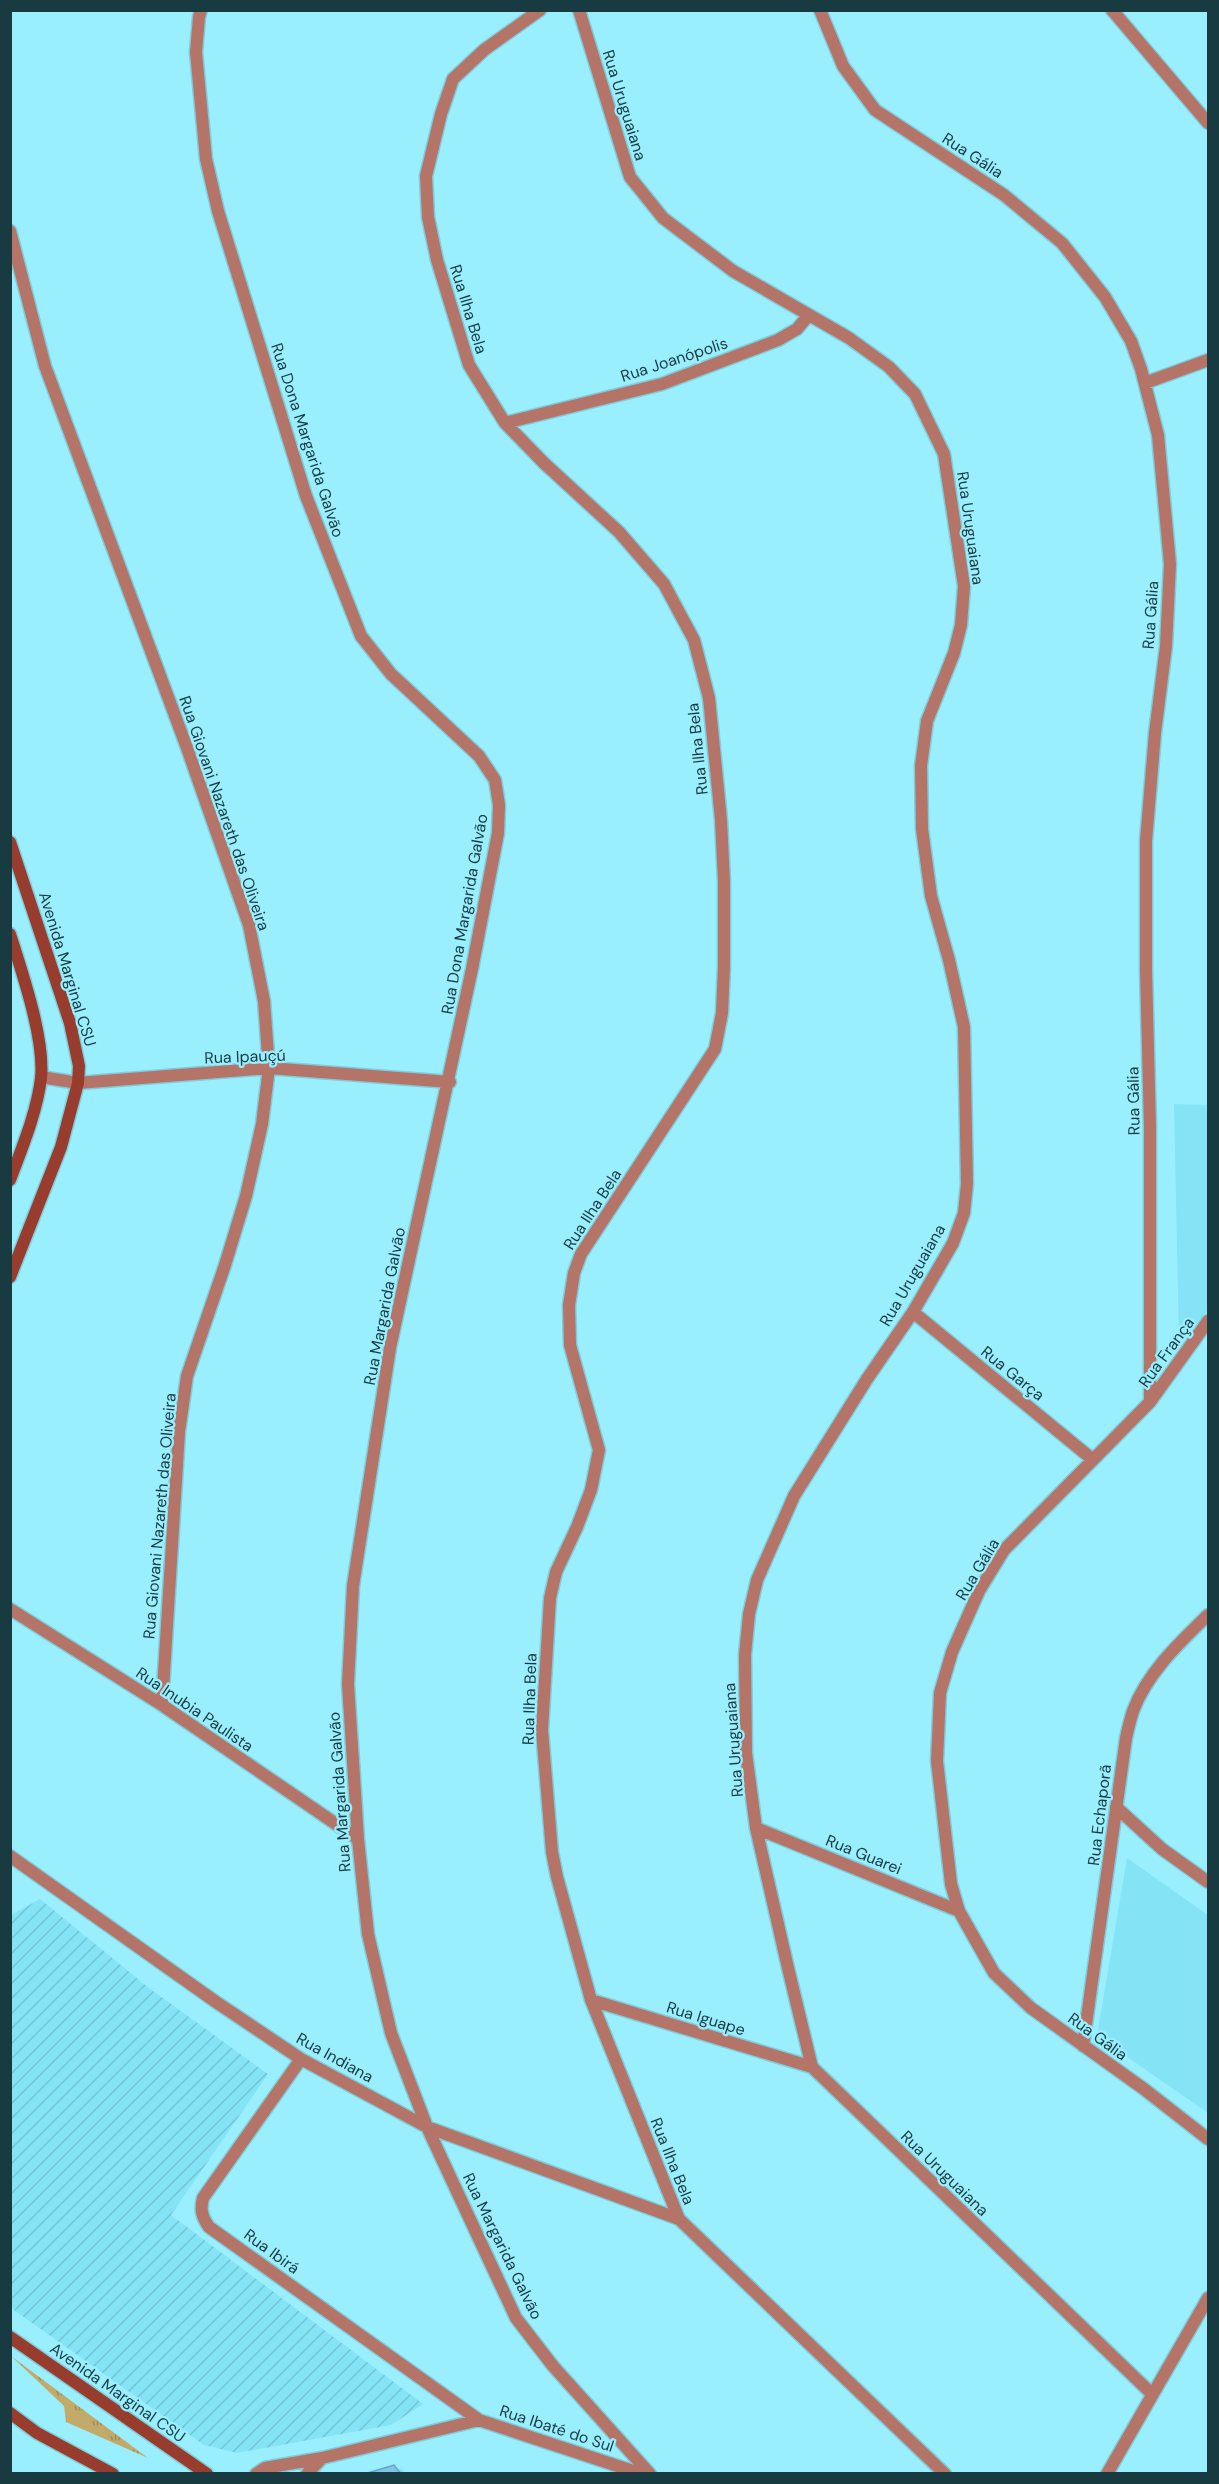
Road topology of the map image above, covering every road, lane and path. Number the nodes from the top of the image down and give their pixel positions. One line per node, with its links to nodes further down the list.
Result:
1 (201, 10): 14 (street, Rua Dona Margarida Galvão)
2 (540, 10): 11 (street, Rua Ilha Bela)
3 (579, 10): 8 (street, Rua Uruguaiana)
4 (820, 10): 10 (street, Rua Gália)
5 (1112, 10): 6 (street)
6 (1209, 123)
7 (11, 235): 15 (street, Rua Giovani Nazareth das Oliveira)
8 (808, 316): 11 (street, Rua Joanópolis); 21 (street, Rua Uruguaiana)
9 (1209, 360): 10 (street)
10 (1144, 383): 23 (street, Rua Gália)
11 (505, 423): 34 (street, Rua Ilha Bela)
12 (10, 842): 18 (main road, Avenida Marginal CSU)
13 (10, 934): 16 (main road)
14 (458, 1039): 17 (street, Rua Margarida Galvão)
15 (269, 1068): 17 (street, Rua Ipauçú); 18 (street, Rua Ipauçú); 27 (street, Rua Giovani Nazareth das Oliveira)
16 (41, 1077): 18 (street, Rua Ipauçú); 19 (main road)
17 (450, 1082): 30 (street, Rua Margarida Galvão)
18 (78, 1083): 20 (main road, Avenida Marginal CSU)
19 (10, 1180)
20 (10, 1277)
21 (913, 1312): 24 (street, Rua Garça); 29 (street, Rua Uruguaiana)
22 (1209, 1321): 23 (street, Rua França)
23 (1150, 1402): 24 (street, Rua Gália)
24 (1092, 1459): 33 (street, Rua Gália)
25 (10, 1609): 27 (street, Rua Inubia Paulista)
26 (1209, 1615): 28 (street, Rua Echaporã)
27 (162, 1706): 30 (street, Rua Inubia Paulista)
28 (1116, 1807): 32 (street); 35 (street, Rua Echaporã)
29 (756, 1828): 33 (street, Rua Guarei); 37 (street, Rua Uruguaiana)
30 (358, 1839): 38 (street, Rua Margarida Galvão)
31 (10, 1856): 36 (street, Rua Indiana)
32 (1209, 1882)
33 (959, 1911): 35 (street, Rua Gália)
34 (591, 2000): 37 (street, Rua Iguape); 40 (street, Rua Ilha Bela)
35 (1083, 2046): 39 (street, Rua Gália)
36 (301, 2059): 38 (street, Rua Indiana); 45 (street, Rua Ibirá)
37 (812, 2067): 43 (street, Rua Uruguaiana)
38 (427, 2127): 40 (street, Rua Indiana); 52 (street, Rua Margarida Galvão)
39 (1209, 2139)
40 (679, 2219): 53 (street, Rua Ilha Bela)
41 (1209, 2298): 43 (street)
42 (10, 2337): 48 (main road, Avenida Marginal CSU)
43 (1152, 2394): 54 (street)
44 (10, 2413): 47 (main road)
45 (479, 2420): 46 (street, Rua Ibaté do Sul); 51 (street, Rua Ibaté do Sul)
46 (322, 2458): 49 (street, Rua Ibaté do Sul); 50 (street)
47 (113, 2474)
48 (207, 2474)
49 (256, 2474)
50 (307, 2474)
51 (642, 2474)
52 (650, 2474)
53 (945, 2474)
54 (1107, 2474)

